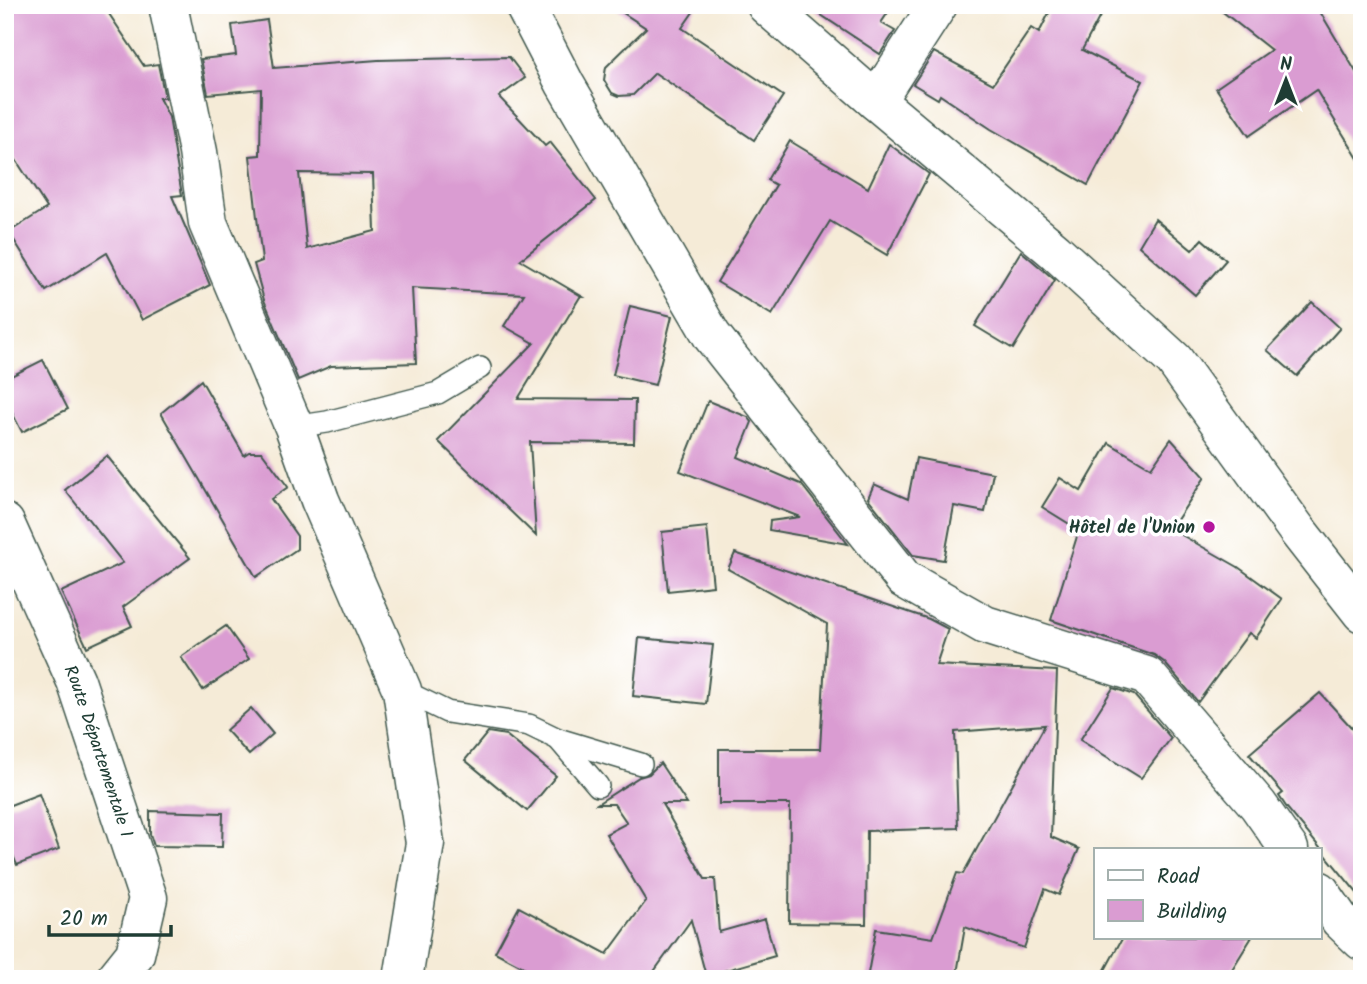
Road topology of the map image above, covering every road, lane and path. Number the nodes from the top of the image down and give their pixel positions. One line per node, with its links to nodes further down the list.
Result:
1 (167, 5): 7 (street)
2 (524, 5): 14 (street)
3 (766, 5): 5 (street)
4 (938, 5): 5 (street)
5 (876, 101): 9 (street)
6 (480, 368): 7 (lane)
7 (294, 427): 10 (street)
8 (5, 523): 17 (street, Route Départementale 1)
9 (1362, 613)
10 (402, 690): 11 (lane); 18 (street)
11 (558, 739): 12 (lane); 13 (lane)
12 (641, 764)
13 (598, 786)
14 (1288, 848)
15 (1322, 894): 16 (street)
16 (1362, 941)
17 (115, 979)
18 (403, 979)

